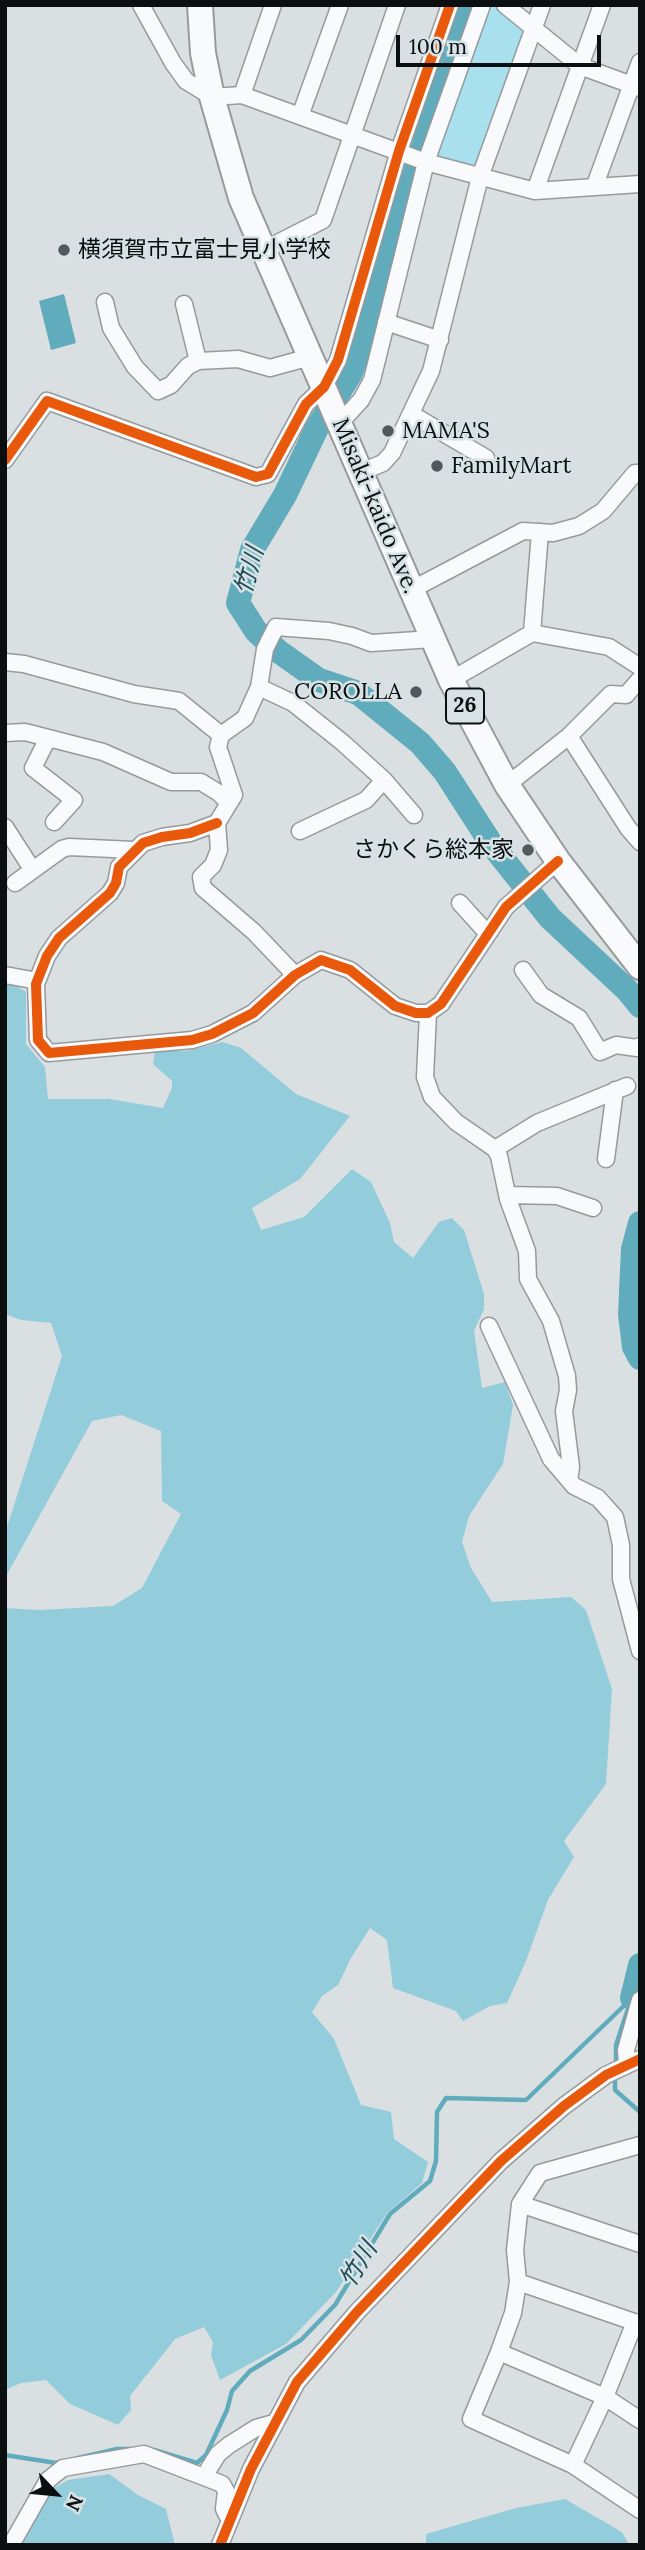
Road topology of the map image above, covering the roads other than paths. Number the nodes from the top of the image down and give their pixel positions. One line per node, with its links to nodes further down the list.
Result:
1 (141, 5): 16 (street)
2 (200, 5): 16 (main road, Misaki-kaido Ave. / 26)
3 (273, 5): 15 (street)
4 (340, 5): 17 (street)
5 (397, 5): 18 (street)
6 (450, 5): 19 (street)
7 (482, 5): 20 (street)
8 (505, 5): 11 (street)
9 (542, 5): 11 (street)
10 (602, 5): 13 (street)
11 (534, 28): 13 (street); 21 (street)
12 (640, 62): 14 (street)
13 (580, 66): 14 (street); 24 (street)
14 (636, 86): 23 (street)
15 (242, 95): 16 (street); 17 (street)
16 (212, 97): 25 (main road, Misaki-kaido Ave. / 26)
17 (300, 116): 18 (street)
18 (353, 134): 19 (street); 25 (street)
19 (399, 151): 20 (street); 32 (street)
20 (426, 162): 21 (street); 28 (street)
21 (480, 177): 24 (street); 29 (street)
22 (640, 184): 23 (street)
23 (595, 186): 24 (street)
24 (535, 191)
25 (262, 251): 30 (main road, Misaki-kaido Ave. / 26)
26 (105, 302): 31 (street)
27 (184, 304): 31 (street)
28 (386, 322): 29 (street); 34 (street)
29 (440, 341): 33 (street)
30 (310, 357): 31 (street); 32 (main road, Misaki-kaido Ave. / 26)
31 (198, 361)
32 (324, 387): 34 (main road, Misaki-kaido Ave. / 26); 36 (street)
33 (411, 414): 35 (street); 37 (street)
34 (338, 421): 37 (main road, Misaki-kaido Ave. / 26)
35 (486, 458)
36 (5, 460)
37 (361, 472): 40 (main road, Misaki-kaido Ave. / 26)
38 (640, 473): 39 (street)
39 (540, 532): 40 (street); 41 (street)
40 (411, 590): 42 (main road, Misaki-kaido Ave. / 26)
41 (532, 633): 44 (street); 46 (street)
42 (433, 639): 46 (main road, Misaki-kaido Ave. / 26); 47 (street)
43 (5, 662): 49 (street)
44 (640, 667)
45 (640, 679): 50 (street)
46 (451, 680): 53 (main road, Misaki-kaido Ave. / 26)
47 (259, 687): 49 (street); 52 (street)
48 (5, 733): 51 (street)
49 (221, 735): 54 (street)
50 (569, 736): 53 (street); 60 (street)
51 (48, 738): 54 (street); 56 (street)
52 (384, 780): 55 (street); 59 (street)
53 (507, 785): 62 (main road, Misaki-kaido Ave. / 26)
54 (229, 803): 57 (street)
55 (414, 815)
56 (54, 822)
57 (217, 823): 61 (street); 70 (street)
58 (5, 827): 63 (street)
59 (300, 831)
60 (640, 842)
61 (134, 850): 63 (street); 71 (street)
62 (558, 861): 66 (street); 67 (main road, Misaki-kaido Ave. / 26)
63 (32, 869): 64 (street)
64 (15, 883)
65 (460, 903): 66 (street)
66 (488, 934): 72 (street)
67 (640, 967)
68 (523, 970): 73 (street)
69 (5, 975): 71 (street)
70 (295, 975): 71 (street); 72 (street)
71 (36, 984)
72 (428, 1013): 74 (street)
73 (640, 1046)
74 (495, 1149): 75 (street); 76 (street)
75 (606, 1159)
76 (507, 1195): 77 (street); 79 (street)
77 (593, 1208)
78 (489, 1326): 79 (street)
79 (569, 1480): 80 (street)
80 (640, 1651)
81 (640, 2000): 82 (street)
82 (633, 2062): 91 (street)
83 (640, 2145): 84 (street)
84 (520, 2204): 85 (street); 86 (street)
85 (640, 2244)
86 (518, 2282): 87 (street); 88 (street)
87 (637, 2323): 89 (street)
88 (499, 2352): 89 (street); 92 (street)
89 (605, 2397): 90 (street); 92 (street)
90 (640, 2420)
91 (274, 2423): 93 (street); 95 (street)
92 (573, 2465): 94 (street)
93 (205, 2475): 95 (street); 96 (street)
94 (640, 2510)
95 (229, 2519): 97 (street)
96 (11, 2545)
97 (220, 2545)

